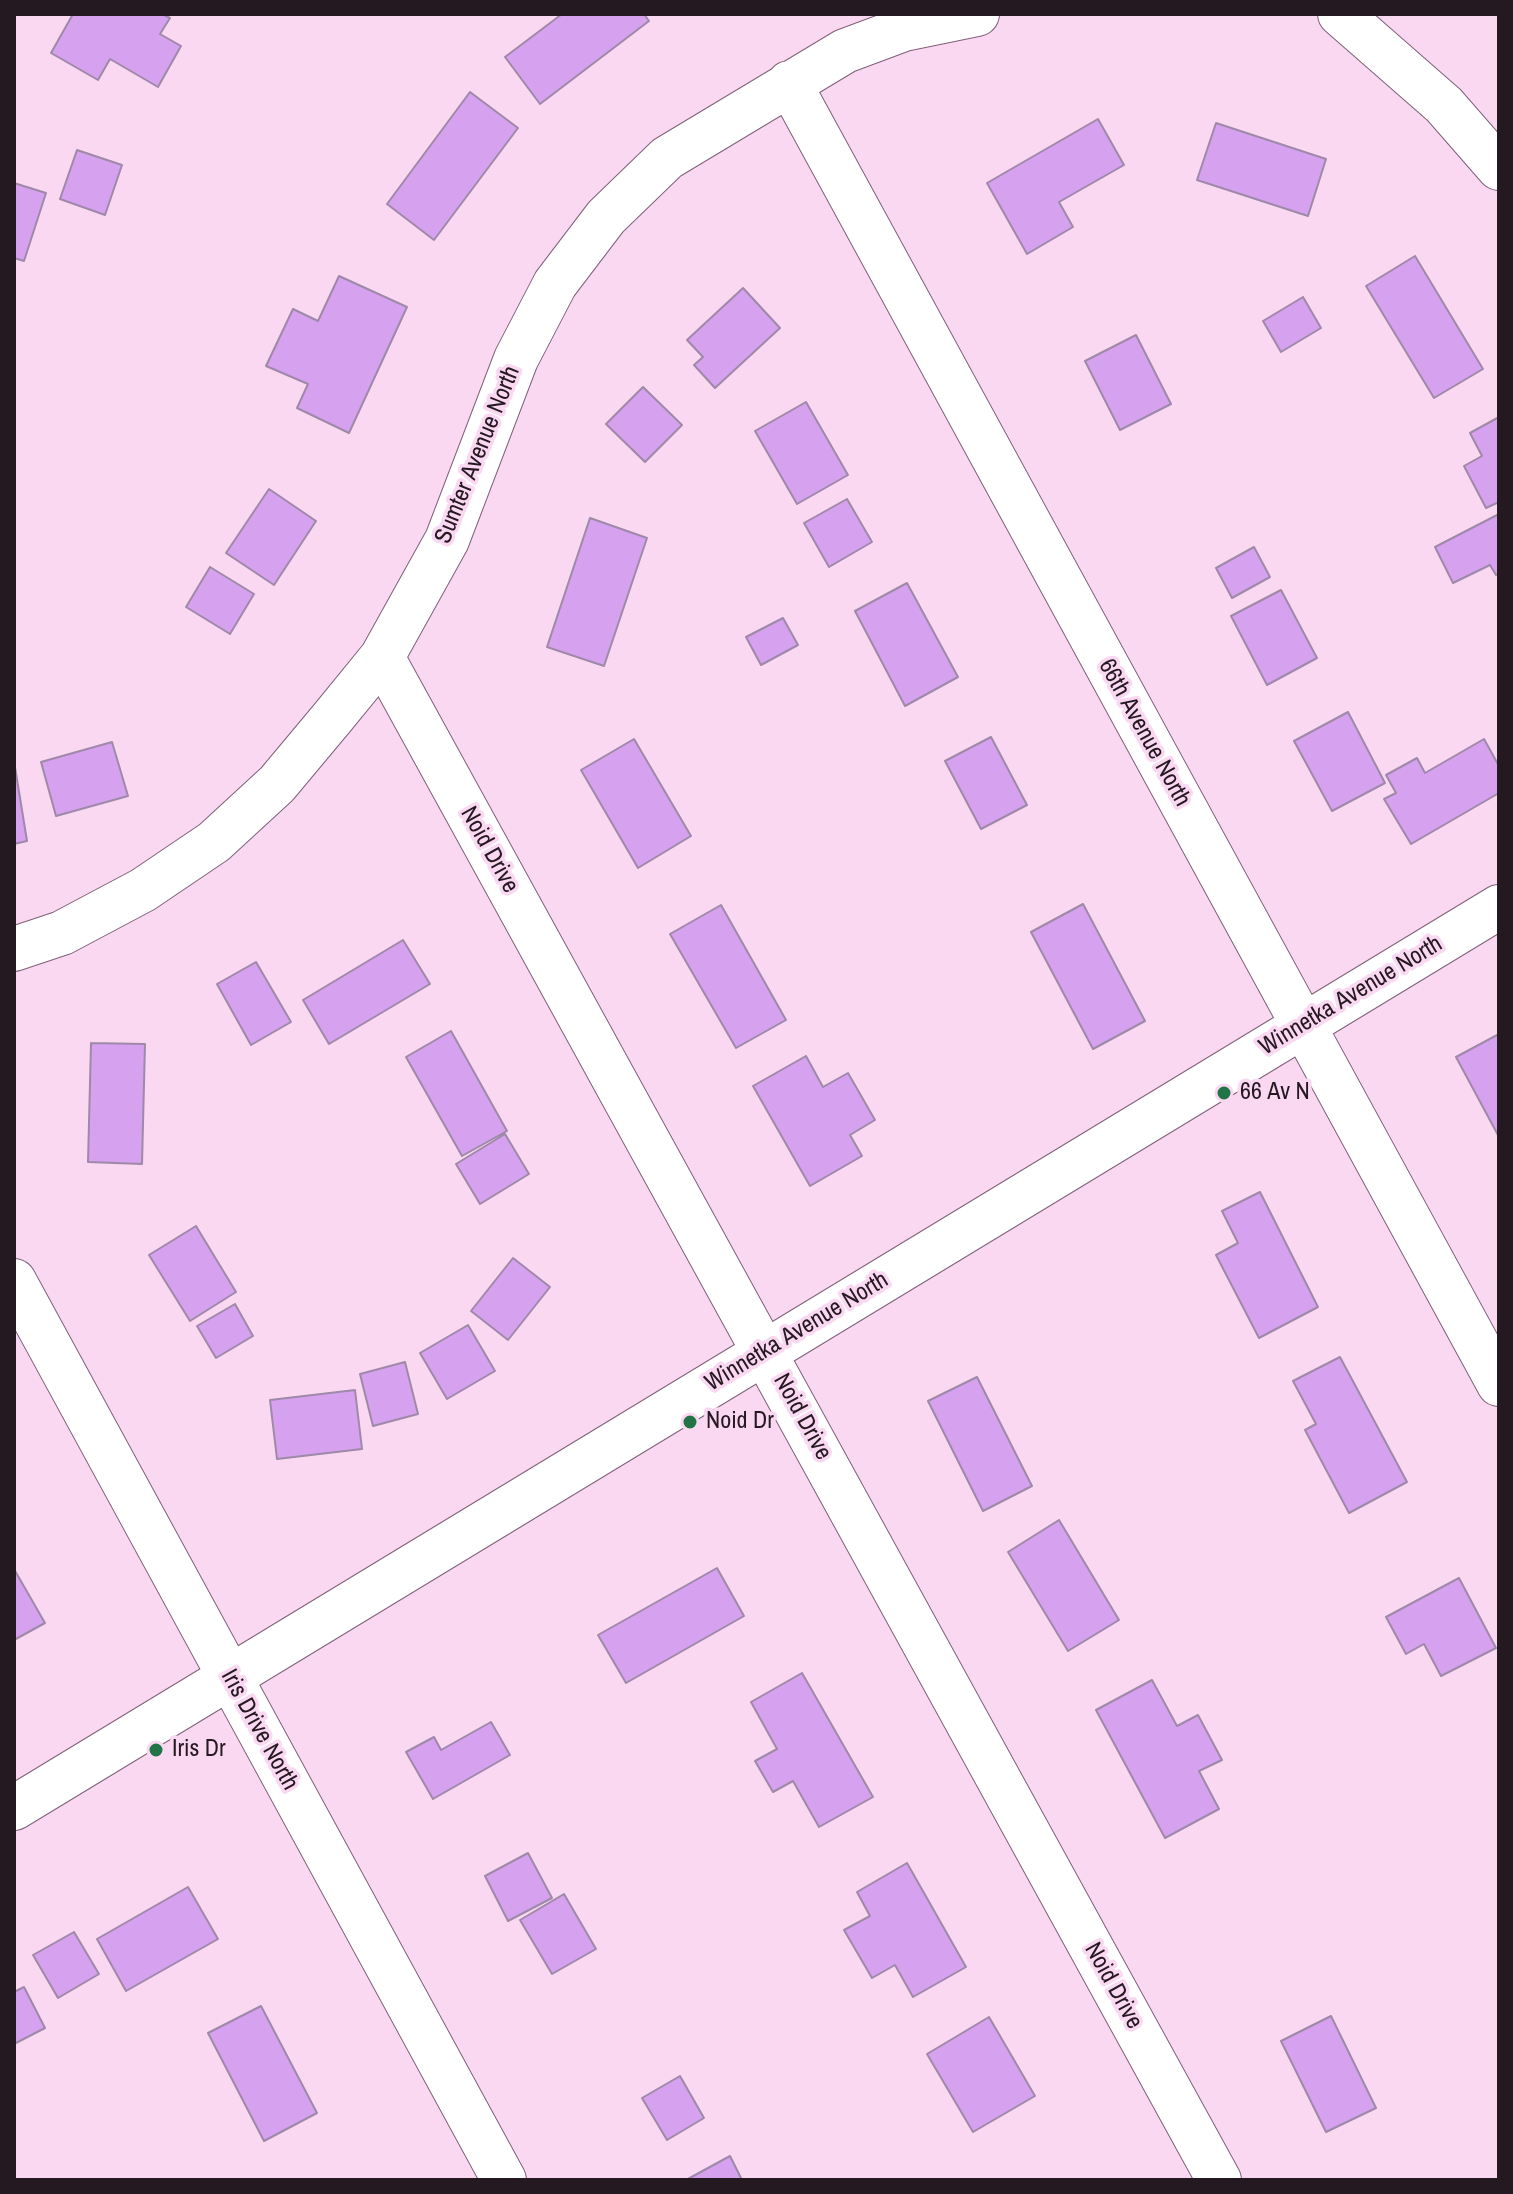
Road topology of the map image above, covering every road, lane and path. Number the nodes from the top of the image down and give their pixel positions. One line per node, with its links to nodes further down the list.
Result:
1 (977, 14): 3 (street, Sumter Avenue North)
2 (1340, 14): 4 (street)
3 (789, 83): 5 (street, Sumter Avenue North); 8 (street, 66th Avenue North)
4 (1499, 168)
5 (382, 657): 7 (street, Sumter Avenue North); 10 (street, Noid Drive)
6 (1499, 907): 8 (street, Winnetka Avenue North)
7 (14, 949)
8 (1304, 1025): 10 (street, Winnetka Avenue North); 11 (street, 66th Avenue North)
9 (14, 1281): 12 (street, Iris Drive North)
10 (766, 1351): 12 (street, Winnetka Avenue North); 15 (street, Noid Drive)
11 (1499, 1384)
12 (230, 1677): 13 (street, Winnetka Avenue North); 14 (street, Iris Drive North)
13 (14, 1808)
14 (504, 2180)
15 (1219, 2180)

